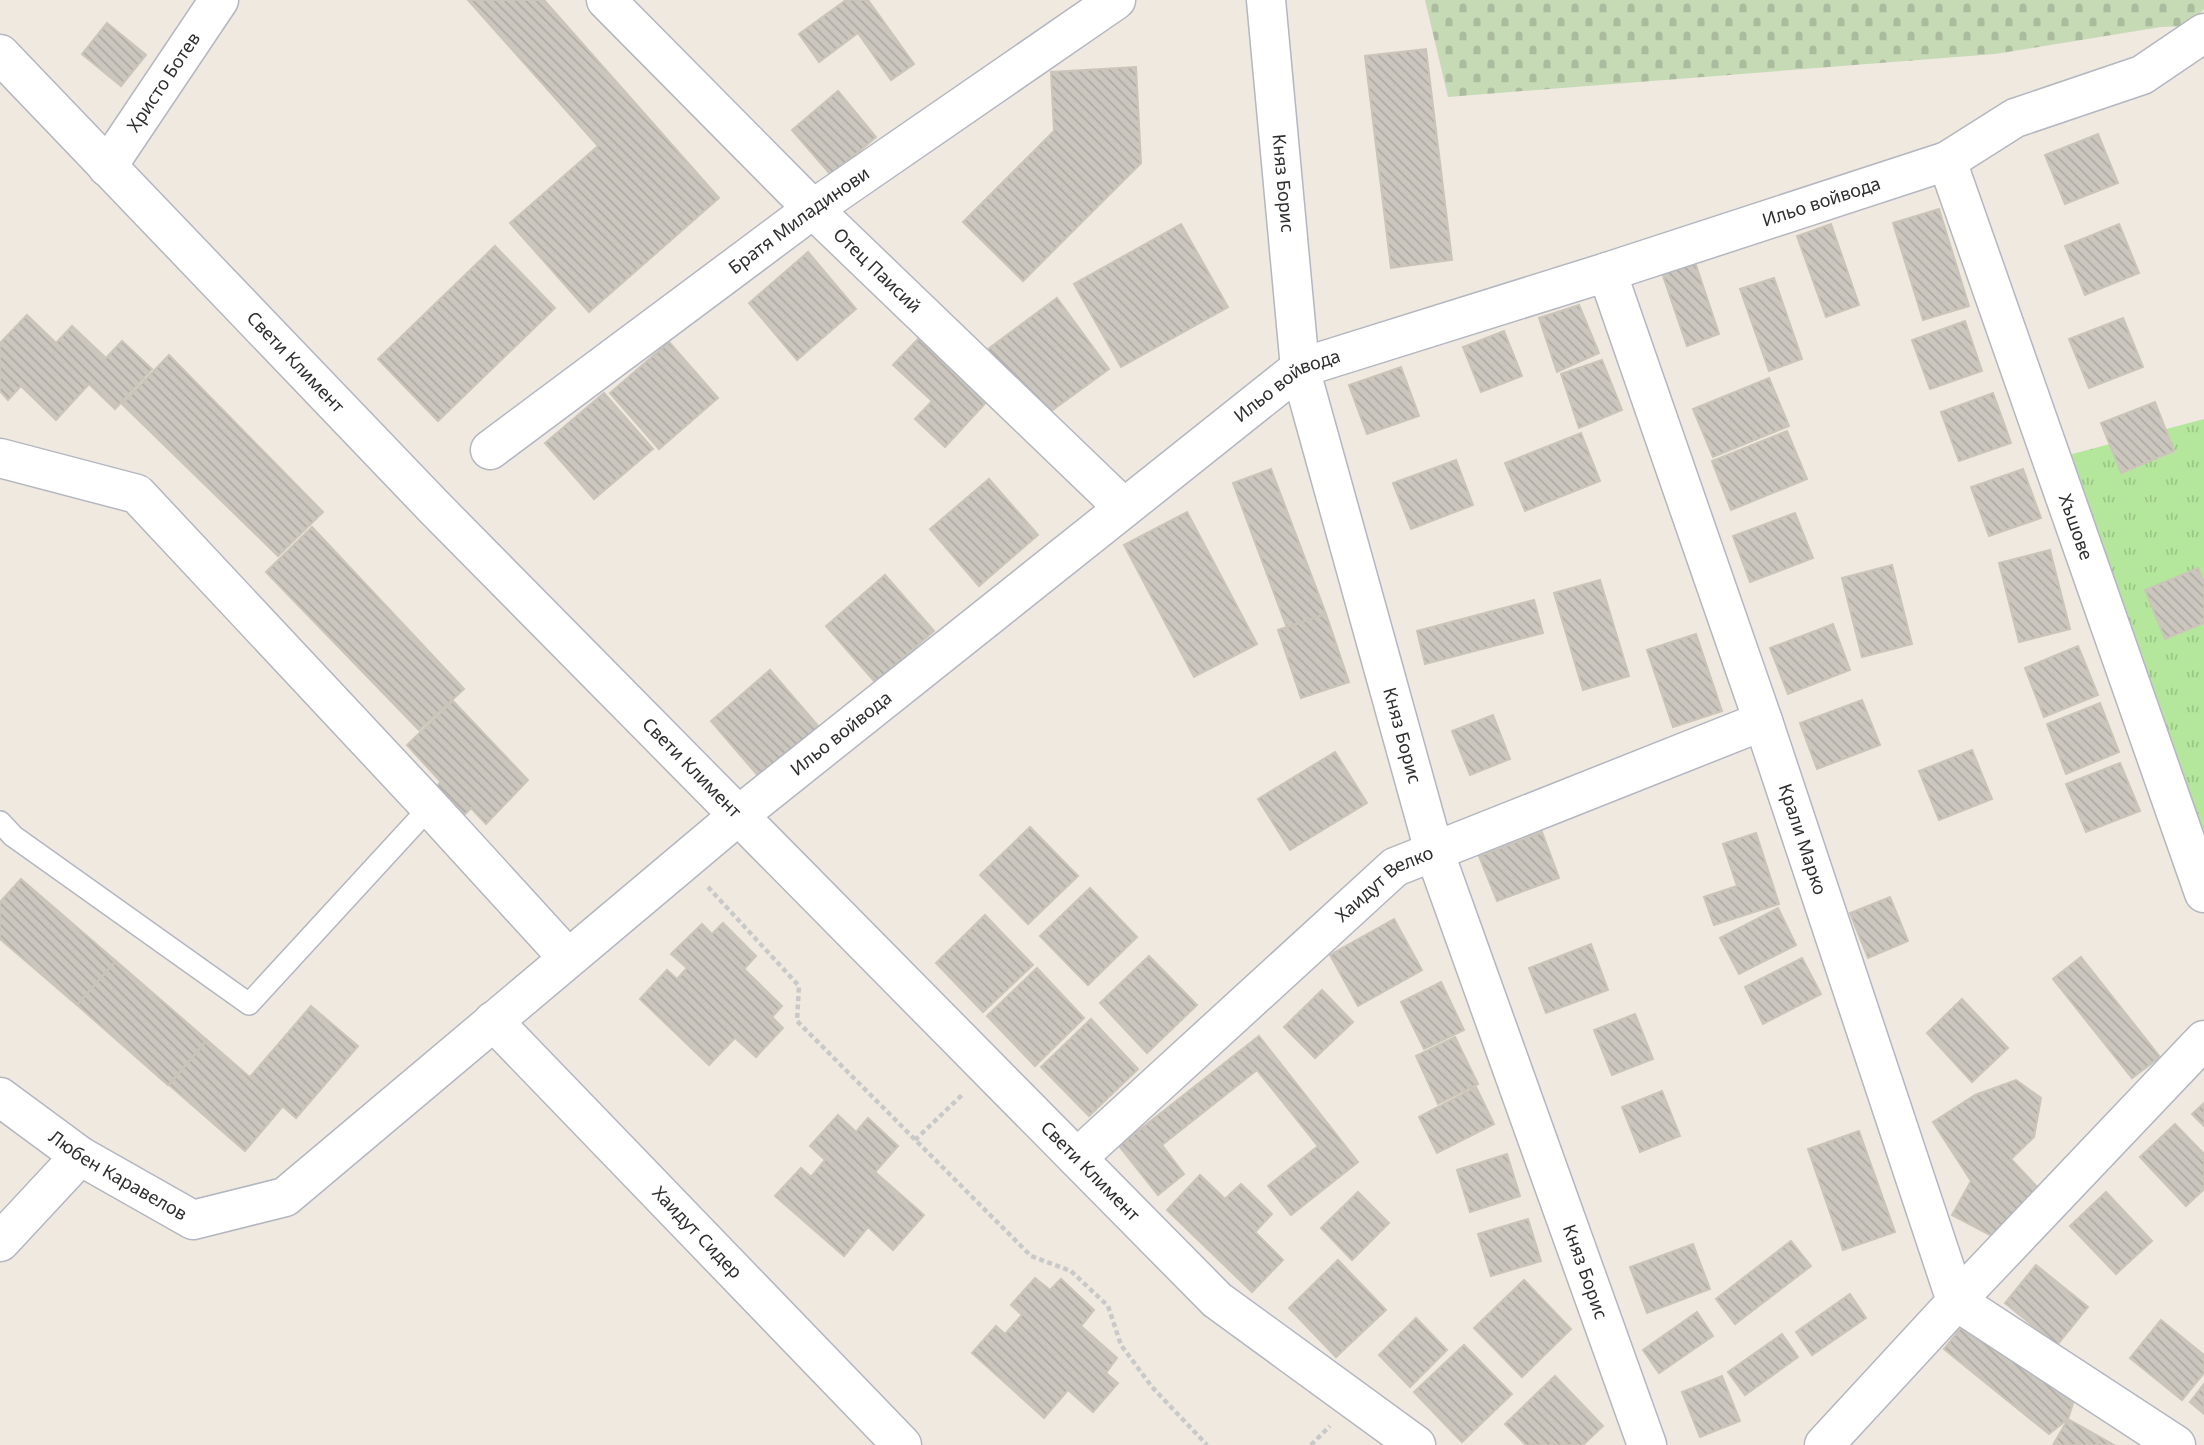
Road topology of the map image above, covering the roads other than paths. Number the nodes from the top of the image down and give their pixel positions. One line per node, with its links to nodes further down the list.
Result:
1 (219, 0): 8 (street, Христо Ботев)
2 (1116, 0): 9 (street, Братя Миладинови)
3 (1266, 0): 11 (street, Княз Борис)
4 (619, 4): 9 (street, Отец Паисий)
5 (2204, 33): 7 (street, Ильо войвода)
6 (0, 54): 8 (street, Свети Климент)
7 (1947, 161): 10 (street, Ильо войвода); 20 (street, Хъшове)
8 (107, 167): 17 (street, Свети Климент)
9 (813, 209): 12 (street, Братя Миладинови); 14 (street, Отец Паисий)
10 (1607, 272): 11 (street, Ильо войвода); 15 (street, Крали Марко)
11 (1300, 368): 14 (street, Ильо войвода); 19 (street, Княз Борис)
12 (490, 450)
13 (0, 458): 16 (street)
14 (1124, 508): 17 (street, Ильо войвода)
15 (1763, 721): 19 (street, Хаидут Велко); 29 (street, Крали Марко)
16 (430, 807): 18 (lane); 21 (street)
17 (738, 814): 21 (street, Ильо войвода); 26 (street, Свети Климент)
18 (4, 836)
19 (1434, 851): 26 (street, Хаидут Велко); 30 (street, Княз Борис)
20 (2204, 893)
21 (568, 958): 22 (street, Ильо войвода)
22 (493, 1021): 27 (street, Ильо войвода); 31 (street, Хаидут Сидер)
23 (2204, 1040): 29 (street)
24 (0, 1097): 25 (street, Любен Каравелов)
25 (80, 1156): 27 (street, Любен Каравелов); 28 (street)
26 (1077, 1158): 32 (street, Свети Климент)
27 (285, 1197)
28 (0, 1242)
29 (1956, 1301): 33 (street); 34 (street)
30 (1646, 1444)
31 (902, 1445)
32 (1416, 1445)
33 (1824, 1445)
34 (2176, 1445)

